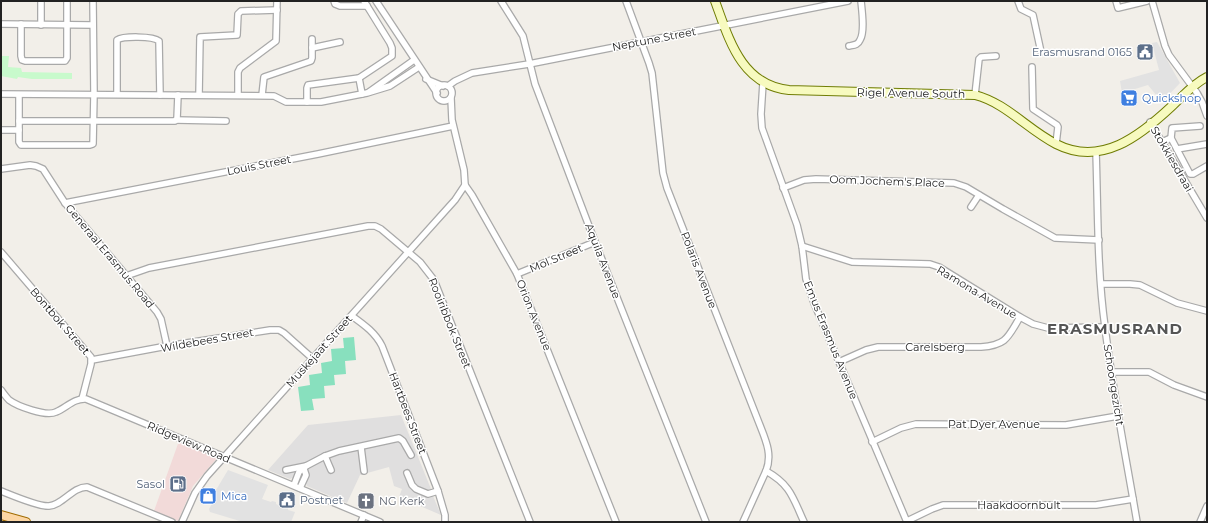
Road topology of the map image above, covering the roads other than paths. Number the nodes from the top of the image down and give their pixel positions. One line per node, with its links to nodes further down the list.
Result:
1 (93, 1): 25 (street)
2 (277, 1): 20 (street)
3 (334, 1): 18 (street)
4 (376, 1): 34 (street)
5 (501, 1): 35 (street, Aquila Avenue)
6 (626, 1): 28 (street, Polaris Avenue)
7 (715, 1): 26 (main road, Rigel Avenue South)
8 (811, 1): 19 (street)
9 (848, 1): 19 (street, Neptune Street)
10 (861, 1): 30 (street)
11 (1018, 1): 32 (street)
12 (1116, 1): 17 (street)
13 (1147, 1): 17 (street)
14 (1152, 1): 46 (street)
15 (41, 2): 23 (street)
16 (67, 2): 24 (street)
17 (1140, 2)
18 (365, 3): 42 (street)
19 (814, 8): 26 (street, Neptune Street)
20 (277, 10): 57 (street); 58 (street)
21 (1, 24): 22 (street)
22 (21, 24): 23 (street); 24 (street)
23 (41, 24): 24 (street)
24 (67, 25): 25 (street)
25 (93, 25): 51 (street)
26 (724, 25): 28 (street, Neptune Street); 45 (main road, Rigel Avenue South)
27 (312, 39): 31 (street)
28 (640, 41): 35 (street, Neptune Street); 118 (street, Polaris Avenue)
29 (340, 42): 31 (street)
30 (849, 46)
31 (312, 48): 59 (street)
32 (1041, 52)
33 (996, 56): 60 (street)
34 (414, 60): 36 (street); 38 (street)
35 (529, 64): 44 (street, Neptune Street); 90 (street, Aquila Avenue)
36 (419, 67): 40 (street); 43 (street)
37 (1032, 67): 77 (street)
38 (400, 70): 40 (street); 54 (street)
39 (1207, 72): 46 (main road, Rigel Avenue South)
40 (404, 76): 54 (street)
41 (1207, 77): 46 (main road, Rigel Avenue South)
42 (359, 78): 54 (street); 63 (street)
43 (426, 78): 47 (street); 49 (street)
44 (460, 78): 47 (street, Neptune Street); 48 (street)
45 (763, 83): 60 (main road, Rigel Avenue South); 84 (street, Emus Erasmus Avenue)
46 (1192, 85): 65 (street); 70 (main road, Rigel Avenue South)
47 (446, 86): 48 (street); 49 (street)
48 (452, 91): 61 (street)
49 (437, 93): 62 (street)
50 (1, 94): 55 (street)
51 (94, 94): 52 (street); 55 (street); 68 (street)
52 (117, 94): 53 (street); 53 (street)
53 (160, 94): 56 (street)
54 (364, 94): 63 (street)
55 (19, 95): 67 (street)
56 (178, 95): 57 (street); 66 (street)
57 (199, 95): 58 (street)
58 (238, 95): 59 (street)
59 (262, 95): 63 (street)
60 (975, 95): 77 (main road, Rigel Avenue South)
61 (451, 98): 62 (street); 64 (street, Orion Avenue)
62 (443, 101): 64 (street, Orion Avenue)
63 (307, 102)
64 (451, 112): 71 (street, Orion Avenue)
65 (1207, 116)
66 (176, 120): 68 (street); 69 (street)
67 (19, 121): 68 (street); 74 (street)
68 (94, 121): 74 (street)
69 (226, 122)
70 (1150, 123): 76 (street, Stokkiesdraai); 80 (main road, Rigel Avenue South)
71 (453, 126): 83 (street, Orion Avenue); 86 (street, Louis Street)
72 (1200, 126): 75 (street)
73 (1, 130): 74 (street)
74 (19, 130)
75 (1171, 138): 76 (street); 79 (street)
76 (1162, 142): 88 (street, Stokkiesdraai)
77 (1056, 144): 80 (main road, Rigel Avenue South)
78 (1207, 144): 79 (street)
79 (1177, 149): 81 (street)
80 (1096, 152): 89 (street, Schoongezicht)
81 (1207, 166)
82 (1, 169): 86 (street, Generaal Erasmus Road)
83 (465, 186): 93 (street, Muskejaat Street); 94 (street, Orion Avenue)
84 (783, 188): 85 (street, Oom Jochem's Place); 91 (street, Emus Erasmus Avenue)
85 (979, 195): 87 (street); 89 (street, Oom Jochem's Place)
86 (65, 203): 95 (street, Generaal Erasmus Road)
87 (971, 208)
88 (1207, 218)
89 (1099, 240): 96 (street, Schoongezicht)
90 (595, 242): 94 (street, Mol Street); 138 (street, Aquila Avenue)
91 (802, 246): 99 (street, Ramona Avenue); 104 (street, Emus Erasmus Avenue)
92 (1, 252): 103 (street, Bontbok Street)
93 (408, 252): 95 (street, Rooiribbok Street); 98 (street, Muskejaat Street); 136 (street, Rooiribbok Street)
94 (517, 274): 137 (street, Orion Avenue)
95 (126, 276): 101 (street, Generaal Erasmus Road)
96 (1101, 284): 97 (street); 100 (street, Schoongezicht)
97 (1207, 311)
98 (352, 316): 102 (street, Muskejaat Street); 123 (street, Hartbees Street)
99 (1020, 317): 100 (street, Ramona Avenue); 104 (street, Carelsberg)
100 (1105, 327): 105 (street, Schoongezicht)
101 (167, 346): 102 (street, Wildebees Street); 103 (street, Wildebees Street)
102 (312, 358): 113 (street, Muskejaat Street)
103 (92, 360): 108 (street, Bontbok Street)
104 (839, 362): 110 (street, Emus Erasmus Avenue)
105 (1112, 372): 107 (street); 109 (street, Schoongezicht)
106 (1, 390): 108 (street)
107 (1207, 397)
108 (82, 399): 113 (street, Ridgeview Road)
109 (1118, 416): 110 (street, Pat Dyer Avenue); 125 (street, Schoongezicht)
110 (872, 442): 129 (street, Emus Erasmus Avenue)
111 (361, 448): 112 (street); 114 (street); 119 (street)
112 (411, 455)
113 (224, 456): 121 (street, Ridgeview Road); 132 (street, Muskejaat Street)
114 (325, 456): 115 (street); 117 (street)
115 (305, 468): 116 (street); 121 (street); 122 (street)
116 (286, 470)
117 (331, 470)
118 (766, 471): 139 (street, Polaris Avenue); 140 (street)
119 (364, 472)
120 (407, 474): 123 (street)
121 (294, 485): 122 (street, Ridgeview Road)
122 (300, 488): 128 (street, Ridgeview Road)
123 (438, 491): 135 (street, Hartbees Street)
124 (1, 492): 131 (street)
125 (1133, 500): 129 (street, Haakdoornbult); 141 (street, Schoongezicht)
126 (1207, 506): 142 (street)
127 (1, 515): 130 (main road)
128 (364, 516): 133 (street); 134 (street, Ridgeview Road)
129 (907, 521)
130 (26, 522)
131 (172, 522)
132 (182, 522)
133 (362, 522)
134 (380, 522)
135 (444, 522)
136 (530, 522)
137 (616, 522)
138 (706, 522)
139 (743, 522)
140 (804, 522)
141 (1138, 522)
142 (1200, 522)

